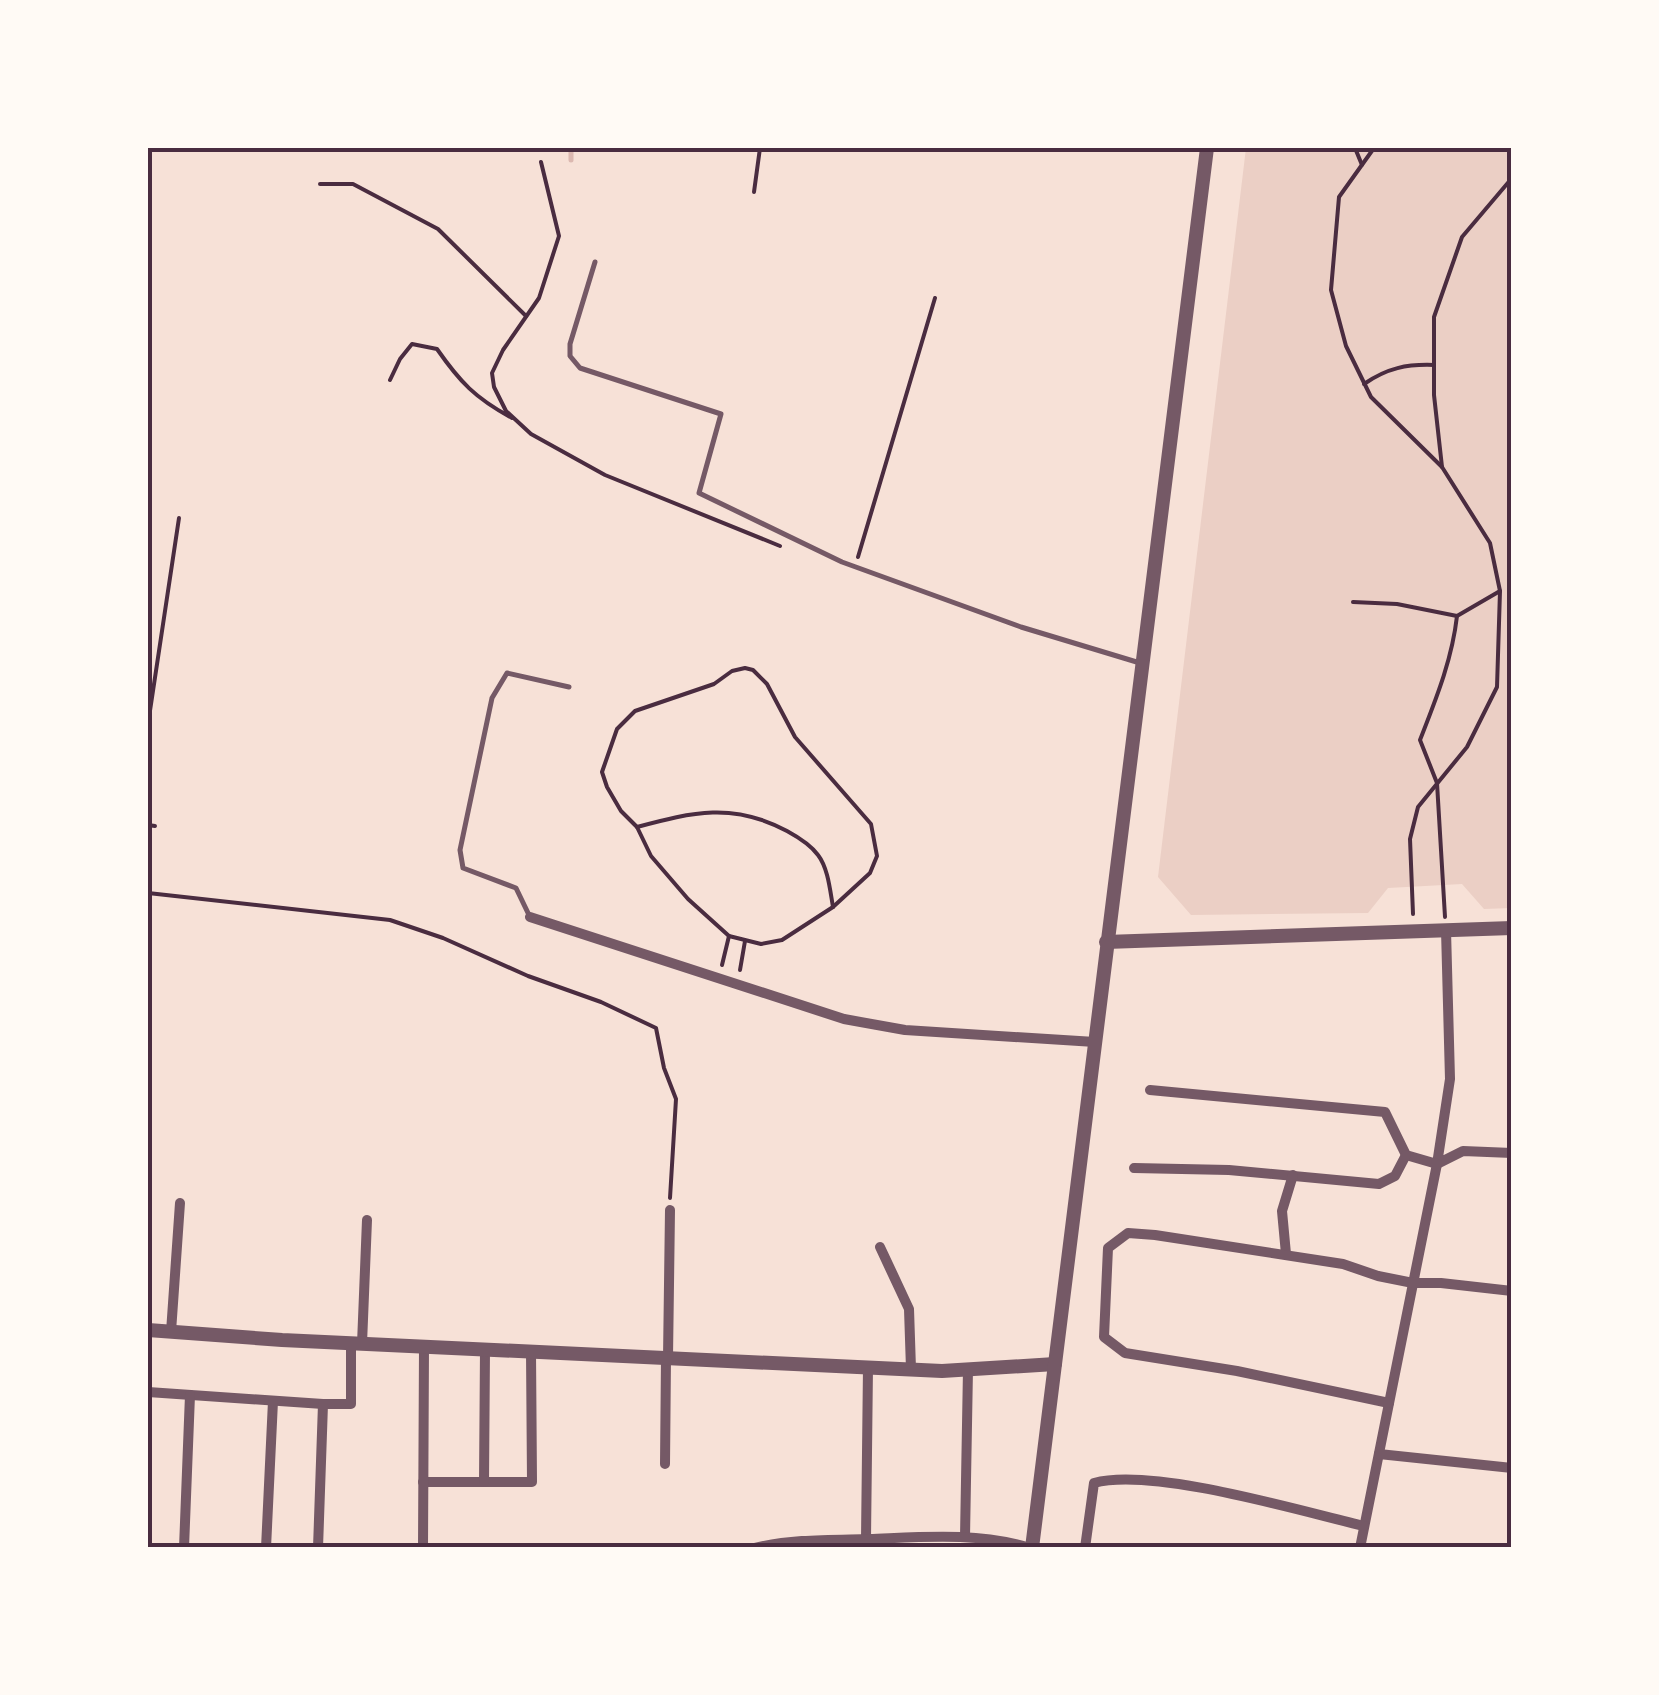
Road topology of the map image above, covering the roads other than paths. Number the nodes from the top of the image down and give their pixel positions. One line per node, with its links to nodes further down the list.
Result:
1 (1207, 148): 3 (street)
2 (594, 262): 3 (lane)
3 (1143, 664): 8 (street)
4 (569, 688): 5 (lane)
5 (530, 917): 9 (street)
6 (1512, 928): 7 (street)
7 (1446, 930): 8 (street); 13 (street)
8 (1106, 942): 9 (street)
9 (1095, 1042): 30 (street)
10 (1150, 1090): 12 (street)
11 (1512, 1153): 13 (street)
12 (1406, 1155): 13 (street); 15 (street)
13 (1438, 1164): 21 (street)
14 (1134, 1168): 15 (street)
15 (1294, 1175): 20 (street)
16 (180, 1203): 24 (street)
17 (670, 1210): 29 (street)
18 (366, 1220): 25 (street)
19 (880, 1247): 32 (street)
20 (1286, 1254): 21 (street); 37 (street)
21 (1412, 1283): 22 (street); 37 (street)
22 (1512, 1291)
23 (148, 1330): 24 (street)
24 (171, 1332): 25 (street)
25 (357, 1344): 26 (street); 38 (street)
26 (424, 1347): 27 (street); 42 (street)
27 (485, 1350): 28 (street); 43 (street)
28 (531, 1352): 29 (street); 43 (street)
29 (667, 1358): 31 (street); 40 (street)
30 (1055, 1364): 33 (street); 52 (street)
31 (868, 1368): 32 (street); 46 (street)
32 (911, 1369): 33 (street)
33 (968, 1369): 45 (street)
34 (148, 1392): 35 (street)
35 (190, 1395): 36 (street); 47 (street)
36 (273, 1401): 38 (street); 48 (street)
37 (1389, 1403): 39 (street)
38 (323, 1404): 49 (street)
39 (1379, 1454): 41 (street); 44 (street)
40 (665, 1464)
41 (1512, 1468)
42 (423, 1482): 43 (street); 50 (street)
43 (484, 1482)
44 (1364, 1526): 53 (street); 54 (street)
45 (965, 1537): 46 (street); 52 (street)
46 (866, 1539): 51 (street)
47 (184, 1548)
48 (266, 1548)
49 (318, 1548)
50 (423, 1548)
51 (754, 1548)
52 (1031, 1548)
53 (1084, 1548)
54 (1360, 1548)

